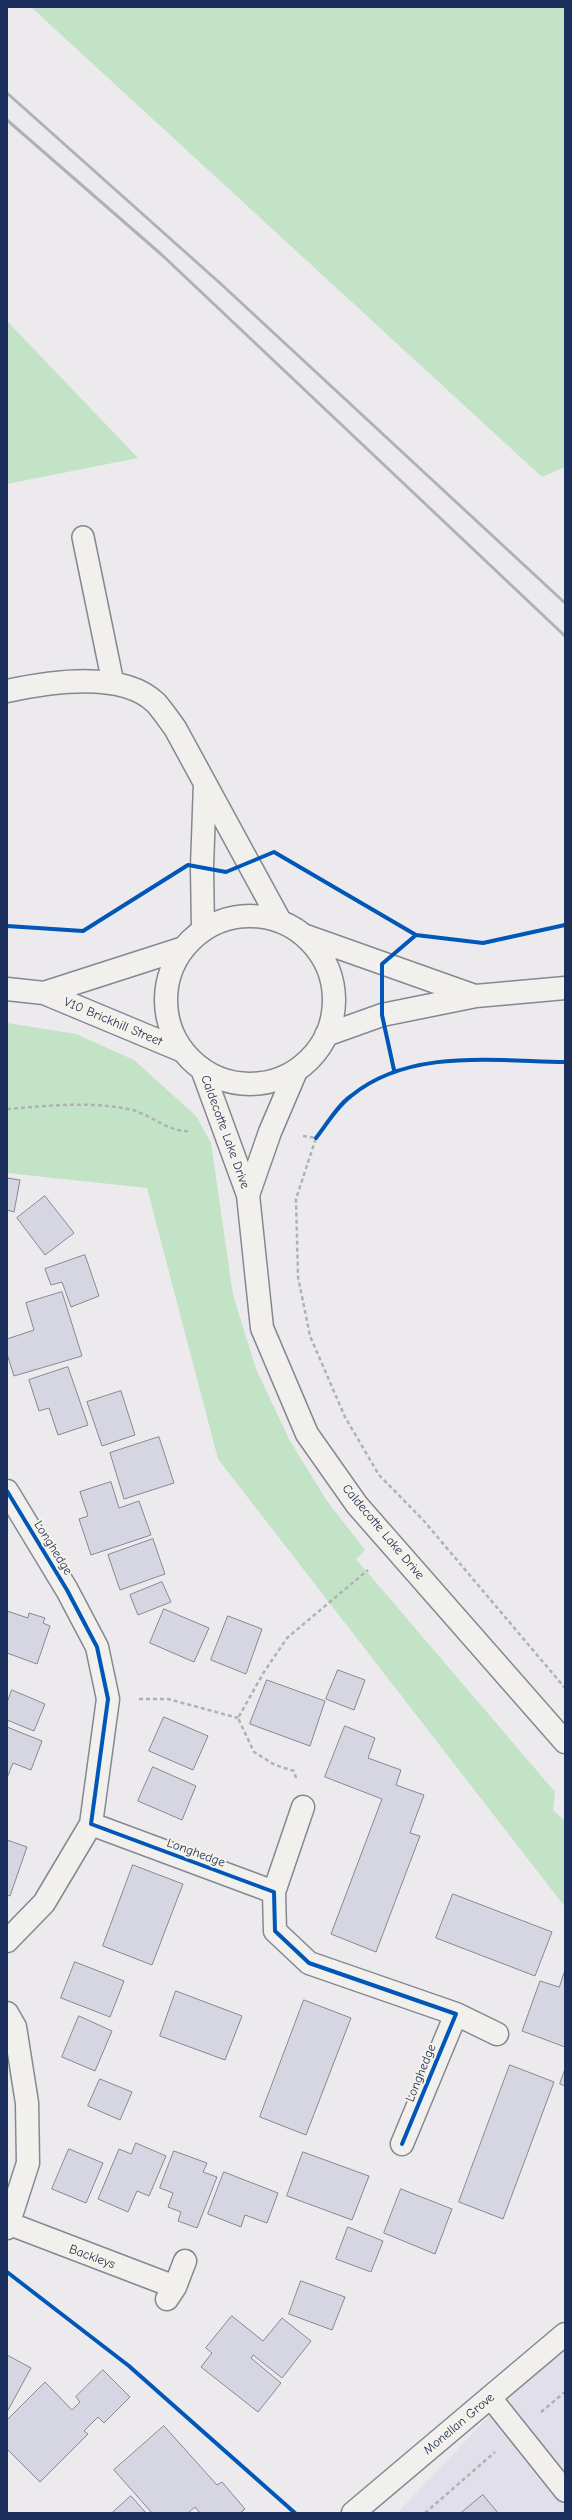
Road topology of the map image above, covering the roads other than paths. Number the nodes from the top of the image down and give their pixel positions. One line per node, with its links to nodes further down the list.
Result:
1 (83, 537): 2 (lane)
2 (113, 683): 3 (street); 4 (street)
3 (7, 692)
4 (205, 783): 5 (street); 6 (street)
5 (280, 921): 6 (street); 7 (street)
6 (203, 930): 8 (street)
7 (303, 935): 12 (street); 13 (street)
8 (184, 948): 11 (street, V10 Brickhill Street); 14 (street)
9 (565, 988): 12 (street)
10 (7, 989): 11 (street, V10 Brickhill Street)
11 (44, 992): 14 (street, V10 Brickhill Street)
12 (476, 996): 13 (street)
13 (326, 1035): 16 (street)
14 (183, 1051): 15 (street)
15 (202, 1069): 16 (street); 17 (street, Caldecotte Lake Drive)
16 (296, 1071): 17 (street, Caldecotte Lake Drive)
17 (248, 1195): 19 (street, Caldecotte Lake Drive)
18 (7, 1491): 21 (street, Longhedge)
19 (565, 1742)
20 (303, 1807): 22 (street)
21 (91, 1824): 22 (street, Longhedge); 23 (street, Longhedge)
22 (274, 1892): 25 (street)
23 (7, 1941)
24 (7, 2013): 28 (street)
25 (456, 2014): 26 (street); 27 (street, Longhedge)
26 (497, 2034)
27 (402, 2144)
28 (8, 2226): 29 (street, Backleys)
29 (185, 2261)
30 (565, 2334): 31 (street, Monellan Grove)
31 (490, 2397): 32 (lane); 33 (street, Monellan Grove)
32 (565, 2491)
33 (352, 2513)

